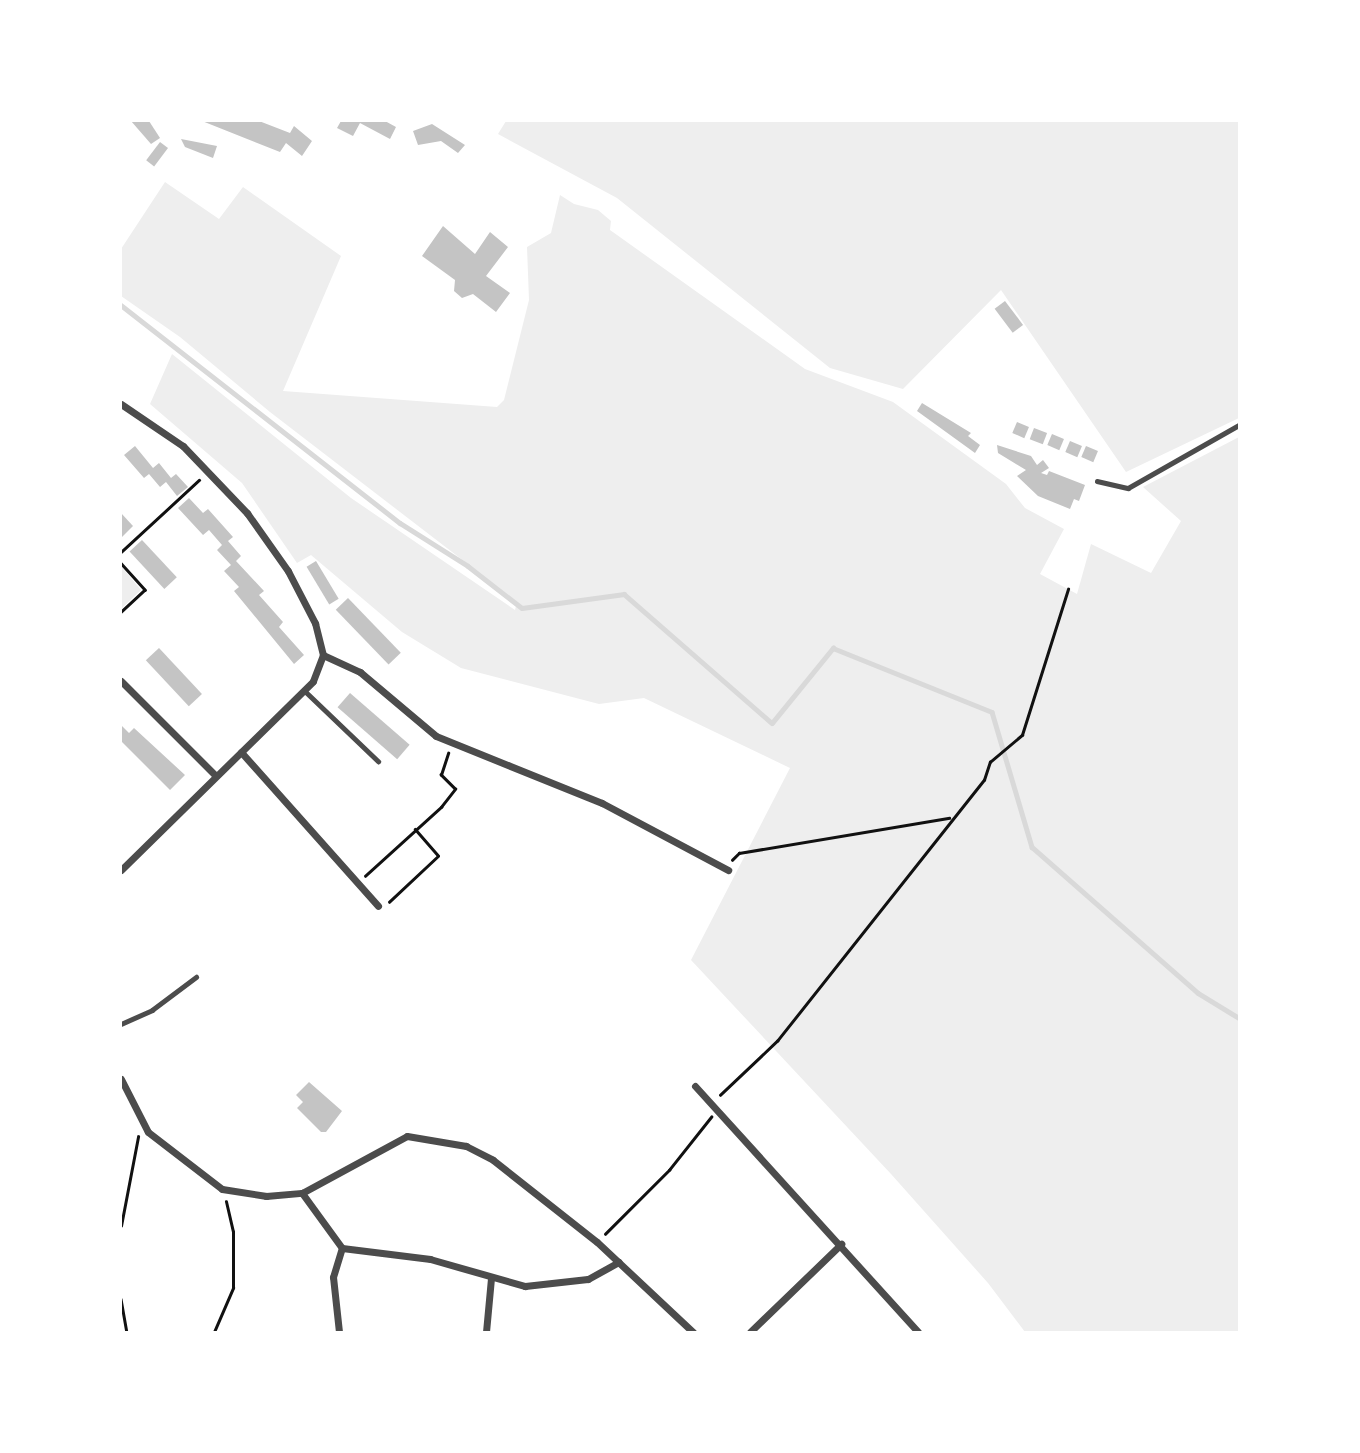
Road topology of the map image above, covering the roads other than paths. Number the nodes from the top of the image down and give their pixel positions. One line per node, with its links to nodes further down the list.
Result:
1 (121, 404): 4 (street)
2 (1239, 425): 3 (lane)
3 (1097, 481)
4 (323, 654): 6 (street); 11 (street)
5 (123, 687): 9 (street)
6 (304, 690): 7 (street); 8 (lane)
7 (241, 752): 9 (street); 12 (street)
8 (378, 761)
9 (216, 776): 10 (street)
10 (121, 870)
11 (728, 870)
12 (378, 906)
13 (197, 977): 14 (lane)
14 (121, 1024)
15 (121, 1079): 17 (street)
16 (695, 1086): 18 (street)
17 (302, 1193): 19 (street); 20 (street)
18 (842, 1244): 25 (street); 26 (street)
19 (342, 1248): 21 (street); 22 (street)
20 (619, 1262): 21 (street); 24 (street)
21 (491, 1278): 23 (street)
22 (339, 1332)
23 (486, 1332)
24 (693, 1332)
25 (750, 1332)
26 (918, 1332)

